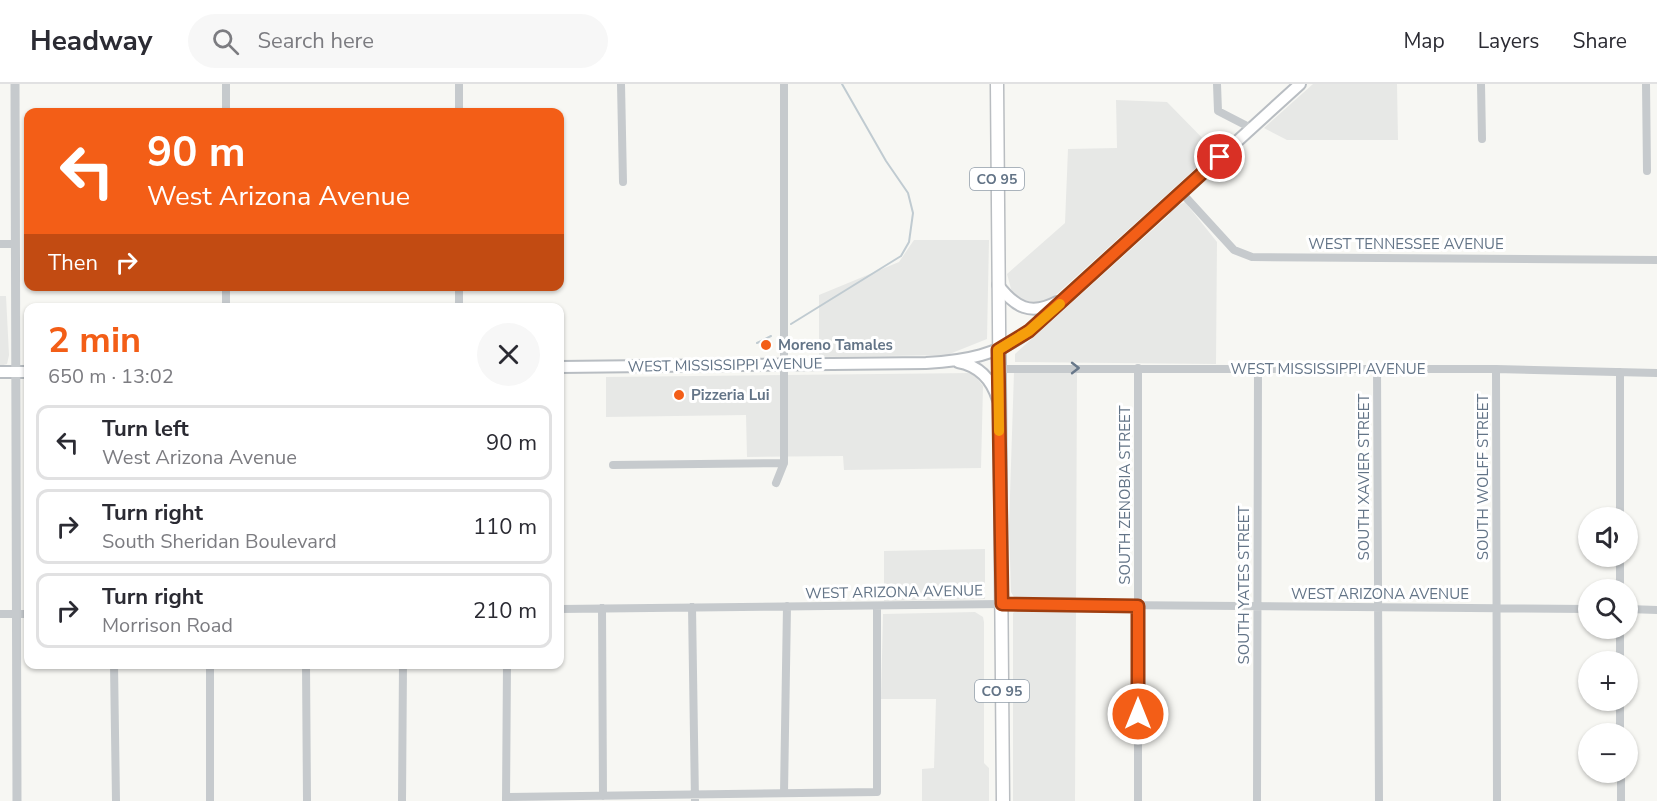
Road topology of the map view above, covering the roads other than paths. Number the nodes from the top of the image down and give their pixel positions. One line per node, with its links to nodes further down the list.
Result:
1 (15, 84): 19 (street)
2 (226, 84): 11 (street)
3 (459, 84): 12 (street)
4 (621, 84): 16 (street)
5 (784, 84): 25 (street)
6 (997, 84): 21 (main road, CO 95)
7 (1217, 84): 13 (street)
8 (1300, 84): 13 (main road, WEST MISSISSIPPI AVENUE)
9 (1481, 84): 14 (street)
10 (1646, 84): 15 (street)
11 (226, 108)
12 (459, 108)
13 (1251, 128): 17 (main road, WEST MISSISSIPPI AVENUE)
14 (1482, 139)
15 (1647, 171)
16 (623, 182)
17 (1181, 192): 20 (street, WEST TENNESSEE AVENUE); 22 (main road, WEST MISSISSIPPI AVENUE)
18 (0, 244): 19 (street)
19 (15, 244): 33 (street)
20 (1657, 260)
21 (997, 284): 22 (main road); 23 (main road, CO 95)
22 (1068, 296): 23 (main road, WEST MISSISSIPPI AVENUE)
23 (998, 350): 24 (main road, WEST MISSISSIPPI AVENUE); 28 (main road, CO 95)
24 (952, 361): 25 (main road, WEST MISSISSIPPI AVENUE); 37 (main road)
25 (784, 364): 26 (main road, WEST MISSISSIPPI AVENUE); 38 (street)
26 (564, 367)
27 (1138, 368): 28 (street, WEST MISSISSIPPI AVENUE, one-way to 27); 29 (street, WEST MISSISSIPPI AVENUE); 45 (street, SOUTH ZENOBIA STREET)
28 (998, 369): 37 (main road, CO 95)
29 (1258, 369): 30 (street, WEST MISSISSIPPI AVENUE); 46 (street, SOUTH YATES STREET)
30 (1377, 369): 31 (street, WEST MISSISSIPPI AVENUE); 49 (street, SOUTH XAVIER STREET)
31 (1496, 369): 35 (street, WEST MISSISSIPPI AVENUE); 50 (street, SOUTH WOLFF STREET)
32 (0, 372): 33 (main road)
33 (16, 372): 34 (main road); 56 (street)
34 (24, 372)
35 (1620, 372): 36 (street, WEST MISSISSIPPI AVENUE); 41 (street)
36 (1657, 372)
37 (999, 401): 42 (main road, CO 95)
38 (784, 463): 39 (street); 40 (street)
39 (613, 465)
40 (776, 483)
41 (1620, 507)
42 (1002, 604): 44 (street, WEST ARIZONA AVENUE); 45 (street, WEST ARIZONA AVENUE); 73 (main road, CO 95)
43 (787, 606): 44 (street, WEST ARIZONA AVENUE); 47 (street, WEST ARIZONA AVENUE); 64 (street)
44 (877, 606): 64 (street)
45 (1138, 606): 46 (street, WEST ARIZONA AVENUE); 74 (street, SOUTH ZENOBIA STREET)
46 (1257, 606): 49 (street, WEST ARIZONA AVENUE); 75 (street, SOUTH YATES STREET)
47 (692, 607): 48 (street, WEST ARIZONA AVENUE); 66 (street)
48 (602, 608): 51 (street, WEST ARIZONA AVENUE); 65 (street)
49 (1378, 608): 50 (street, WEST ARIZONA AVENUE); 76 (street, SOUTH XAVIER STREET)
50 (1497, 608): 52 (street, WEST ARIZONA AVENUE); 77 (street, SOUTH WOLFF STREET)
51 (564, 609)
52 (1578, 609)
53 (1638, 609): 54 (street)
54 (1657, 610)
55 (0, 614): 56 (street)
56 (18, 614): 57 (street); 68 (street)
57 (24, 614)
58 (114, 669): 69 (street)
59 (210, 669): 70 (street)
60 (306, 669): 71 (street)
61 (403, 669): 72 (street)
62 (507, 669): 67 (street)
63 (1620, 783): 78 (street)
64 (784, 793): 66 (street)
65 (603, 796): 66 (street); 67 (street)
66 (695, 798)
67 (506, 799)
68 (17, 801)
69 (116, 801)
70 (210, 801)
71 (307, 801)
72 (402, 801)
73 (1003, 801)
74 (1138, 801)
75 (1257, 801)
76 (1378, 801)
77 (1497, 801)
78 (1621, 801)

